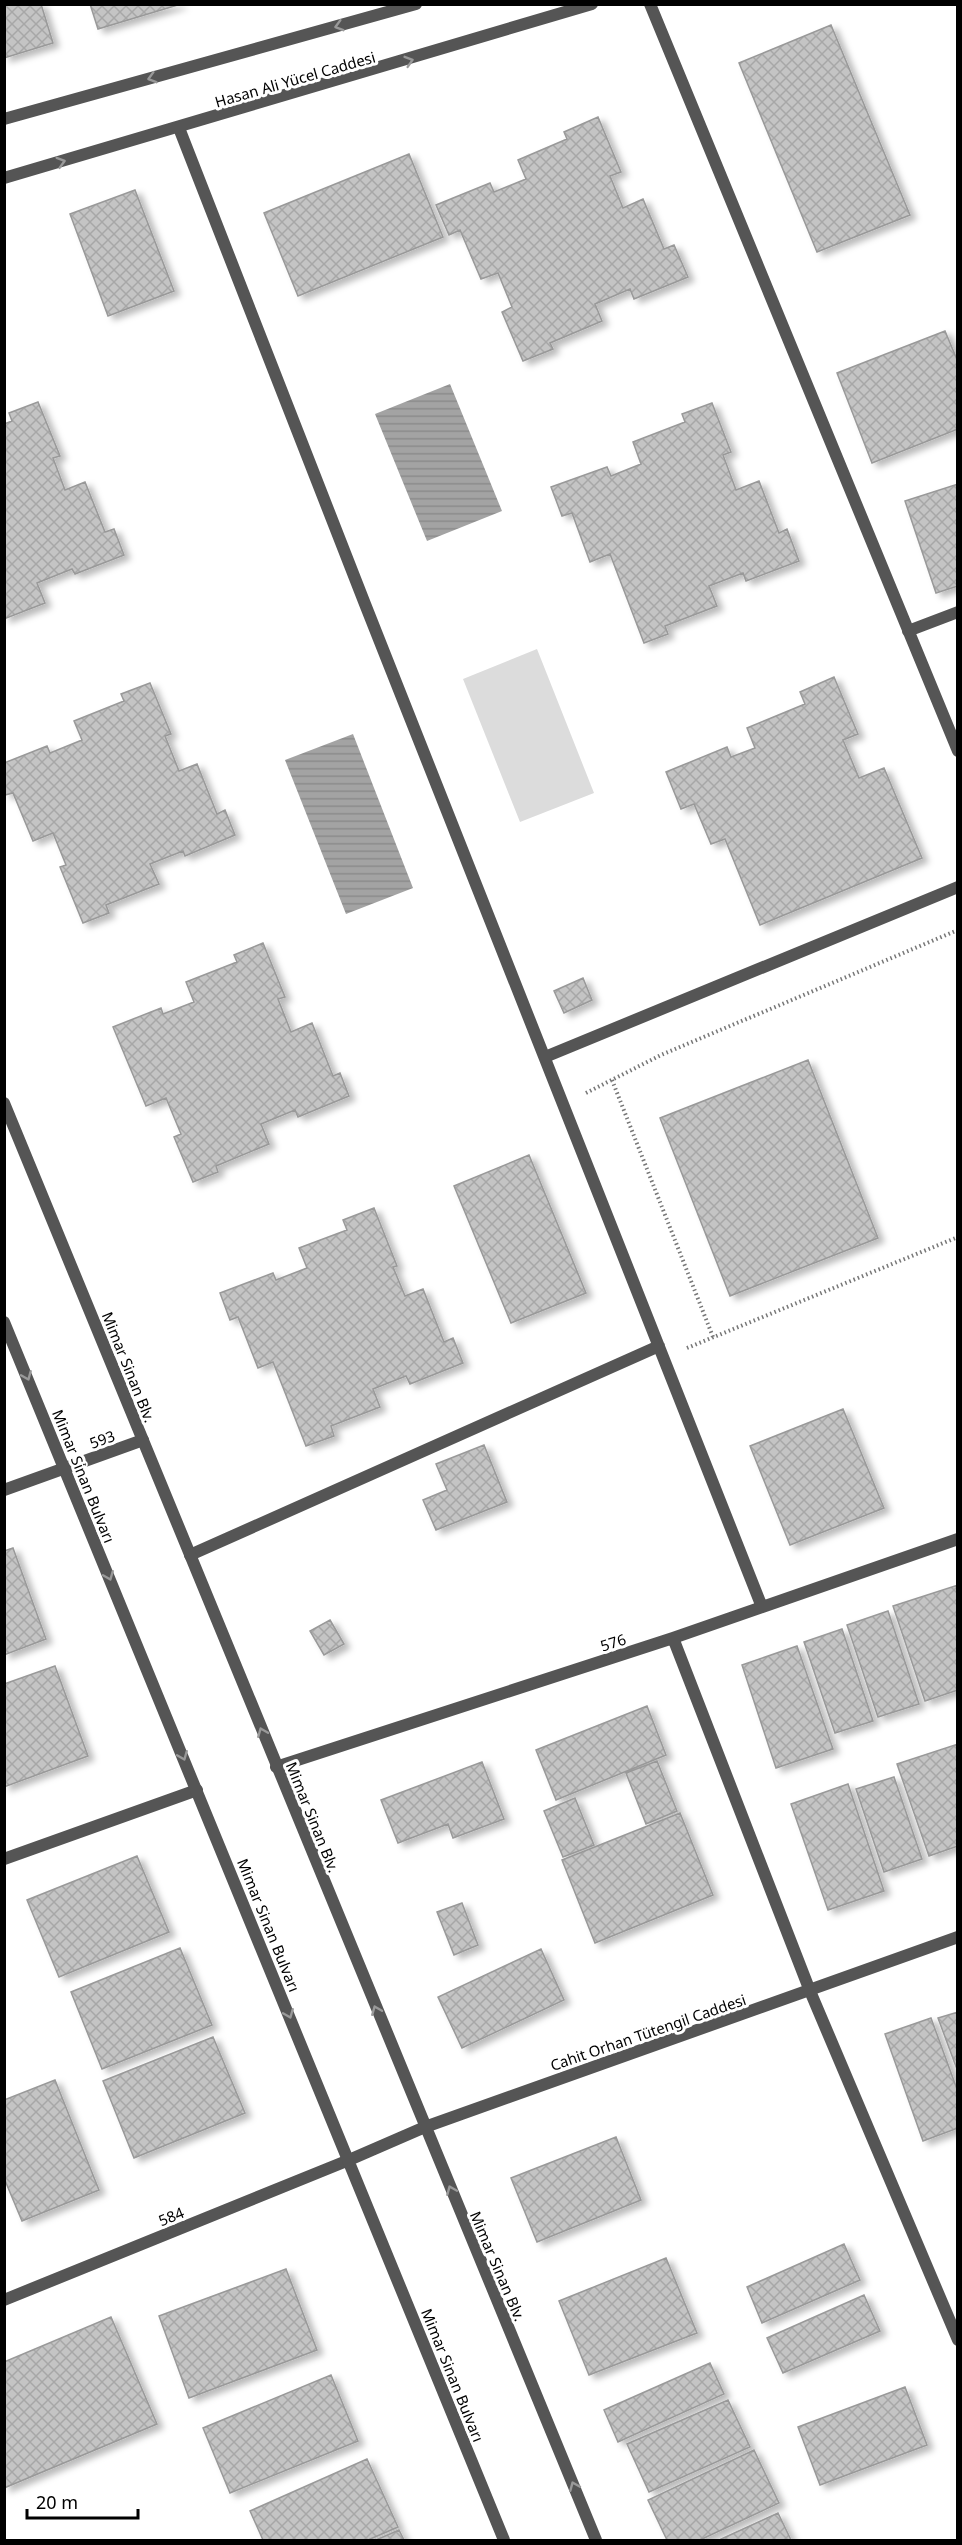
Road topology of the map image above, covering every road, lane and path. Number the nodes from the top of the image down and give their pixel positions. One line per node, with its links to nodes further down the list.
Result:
1 (416, 4): 4 (street, one-way to 4)
2 (592, 4): 5 (street, Hasan Ali Yücel Caddesi, one-way to 2)
3 (650, 4): 8 (street)
4 (4, 119)
5 (179, 128): 6 (street, Hasan Ali Yücel Caddesi, one-way to 5); 12 (street)
6 (4, 178)
7 (957, 612): 8 (street)
8 (908, 631): 9 (street)
9 (957, 751)
10 (957, 887): 12 (street)
11 (957, 930): 13 (path)
12 (545, 1057): 15 (street)
13 (612, 1080): 15 (path); 18 (path)
14 (4, 1103): 20 (street, Mimar Sinan Blv.)
15 (564, 1104): 19 (street)
16 (957, 1237): 18 (path)
17 (4, 1322): 21 (street, Mimar Sinan Bulvarı, one-way to 21)
18 (713, 1337): 19 (path)
19 (662, 1352): 24 (street); 25 (street)
20 (142, 1440): 21 (street, 593); 24 (street, Mimar Sinan Blv.)
21 (65, 1468): 22 (street, 593); 28 (street, Mimar Sinan Bulvarı, one-way to 28)
22 (4, 1490)
23 (957, 1539): 25 (street, 576)
24 (190, 1555): 27 (street, Mimar Sinan Blv., one-way to 24)
25 (762, 1607): 26 (street, 576)
26 (673, 1638): 27 (street, 576); 31 (street)
27 (276, 1767): 32 (street, Mimar Sinan Blv., one-way to 27)
28 (197, 1790): 29 (street); 33 (street, Mimar Sinan Bulvarı, one-way to 33)
29 (4, 1859)
30 (957, 1937): 31 (street, Cahit Orhan Tütengil Caddesi)
31 (810, 1991): 32 (street, Cahit Orhan Tütengil Caddesi); 35 (street)
32 (425, 2127): 33 (street, Cahit Orhan Tütengil Caddesi); 37 (street, Mimar Sinan Blv., one-way to 32)
33 (349, 2160): 34 (street, 584); 36 (street, Mimar Sinan Bulvarı)
34 (4, 2300)
35 (957, 2340)
36 (504, 2541)
37 (596, 2541)

